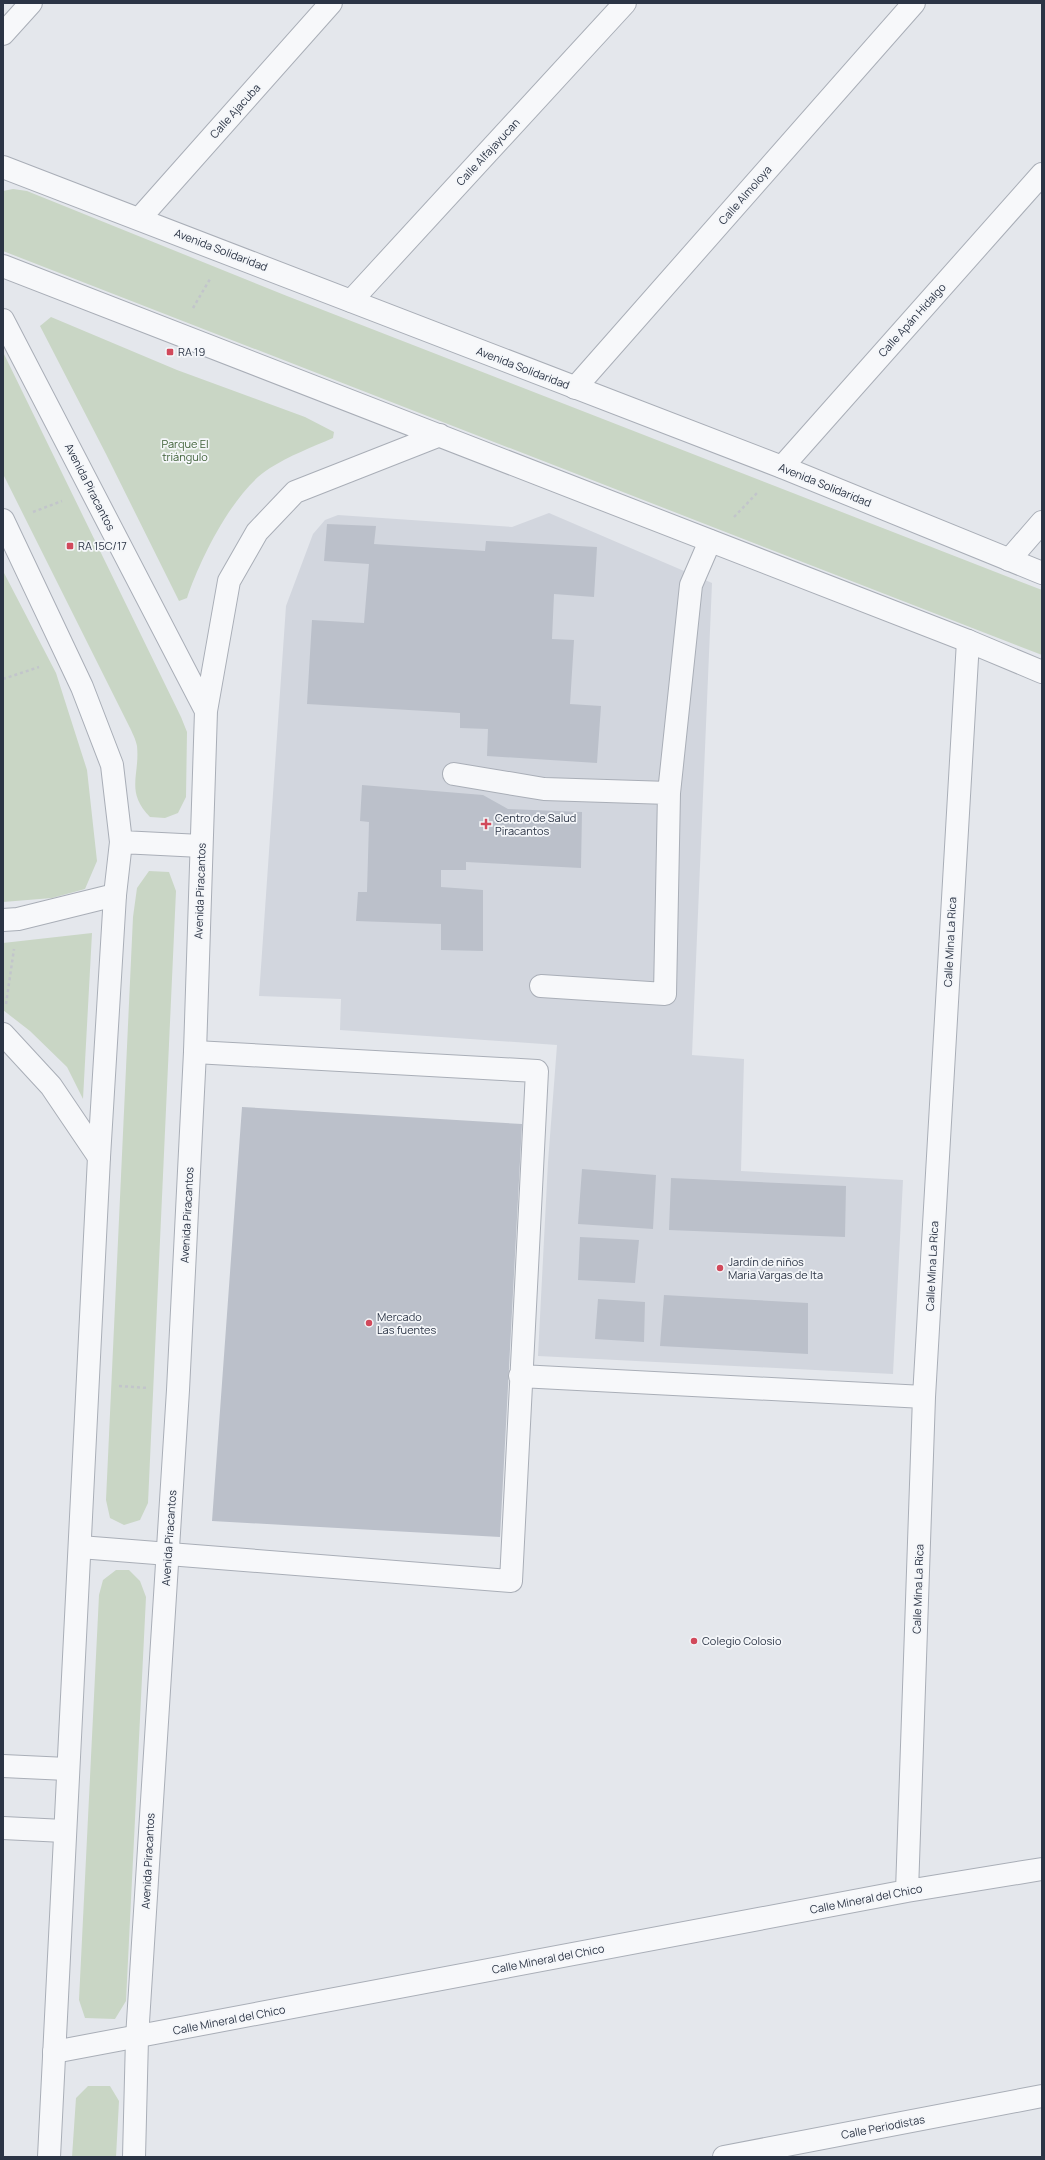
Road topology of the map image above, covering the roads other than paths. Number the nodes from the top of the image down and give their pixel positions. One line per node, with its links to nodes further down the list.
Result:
1 (31, 3): 5 (street)
2 (331, 3): 8 (street, Calle Ajacuba)
3 (625, 3): 10 (street, Calle Alfajayucan)
4 (914, 3): 12 (street, Calle Almoloya)
5 (3, 34)
6 (3, 166): 8 (street, Avenida Solidaridad)
7 (1042, 174): 14 (street, Calle Apán Hidalgo)
8 (140, 218): 10 (street, Avenida Solidaridad)
9 (3, 266): 13 (street)
10 (351, 301): 12 (street, Avenida Solidaridad)
11 (3, 320): 22 (street, Avenida Piracantos)
12 (575, 388): 14 (street, Avenida Solidaridad)
13 (440, 435): 17 (street); 22 (street)
14 (782, 467): 18 (street, Avenida Solidaridad)
15 (4, 522): 25 (street)
16 (1042, 522): 18 (street)
17 (710, 541): 20 (street); 24 (street)
18 (1009, 560): 19 (street, Avenida Solidaridad)
19 (1042, 573)
20 (968, 641): 21 (street); 34 (street, Calle Mina La Rica)
21 (1042, 672)
22 (206, 711): 26 (street, Avenida Piracantos)
23 (454, 774): 24 (street)
24 (669, 793): 29 (street)
25 (121, 842): 26 (street); 27 (street)
26 (201, 846): 31 (street, Avenida Piracantos)
27 (115, 894): 28 (street); 32 (street)
28 (10, 919)
29 (541, 986)
30 (3, 1034): 32 (street)
31 (195, 1052): 33 (street); 36 (street, Avenida Piracantos)
32 (99, 1157): 35 (street)
33 (520, 1376): 34 (street); 36 (street)
34 (924, 1397): 42 (street, Calle Mina La Rica)
35 (80, 1548): 36 (street); 38 (street)
36 (168, 1555): 43 (street, Avenida Piracantos)
37 (3, 1766): 38 (street)
38 (67, 1769): 40 (street)
39 (3, 1828): 40 (street)
40 (64, 1831): 44 (street)
41 (1042, 1869): 42 (street, Calle Mineral del Chico)
42 (907, 1891): 43 (street, Calle Mineral del Chico)
43 (137, 2038): 44 (street, Calle Mineral del Chico); 47 (street, Avenida Piracantos)
44 (54, 2052): 46 (street)
45 (1042, 2096): 48 (street, Calle Periodistas)
46 (49, 2157)
47 (134, 2157)
48 (724, 2157)

